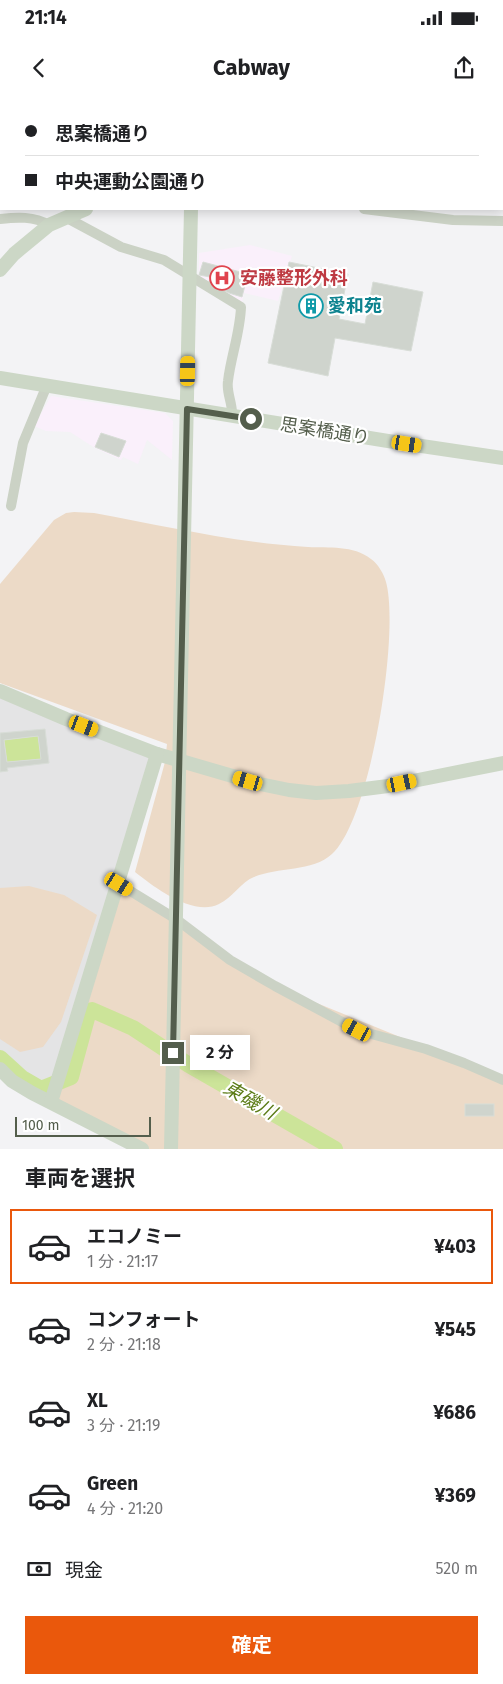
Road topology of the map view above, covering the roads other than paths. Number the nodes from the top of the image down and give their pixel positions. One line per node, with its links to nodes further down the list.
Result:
1 (84, 210): 4 (street)
2 (191, 210): 9 (street)
3 (372, 210): 6 (street)
4 (67, 218): 7 (street); 9 (street)
5 (0, 219): 7 (street)
6 (503, 221)
7 (50, 225): 8 (street)
8 (0, 270)
9 (190, 277): 12 (street); 13 (street)
10 (0, 378): 11 (street, 思案橋通り)
11 (47, 386): 12 (street, 思案橋通り); 15 (street)
12 (187, 409): 13 (street, 思案橋通り); 18 (street)
13 (232, 416): 14 (street, 思案橋通り)
14 (503, 458)
15 (11, 506)
16 (0, 691): 17 (street)
17 (157, 754): 18 (street); 20 (street)
18 (179, 760): 19 (street); 21 (street)
19 (503, 763)
20 (119, 884): 21 (street); 24 (street)
21 (176, 920): 23 (street); 26 (street)
22 (0, 1069): 24 (street)
23 (503, 1080)
24 (51, 1102): 25 (street)
25 (142, 1149)
26 (171, 1149)

